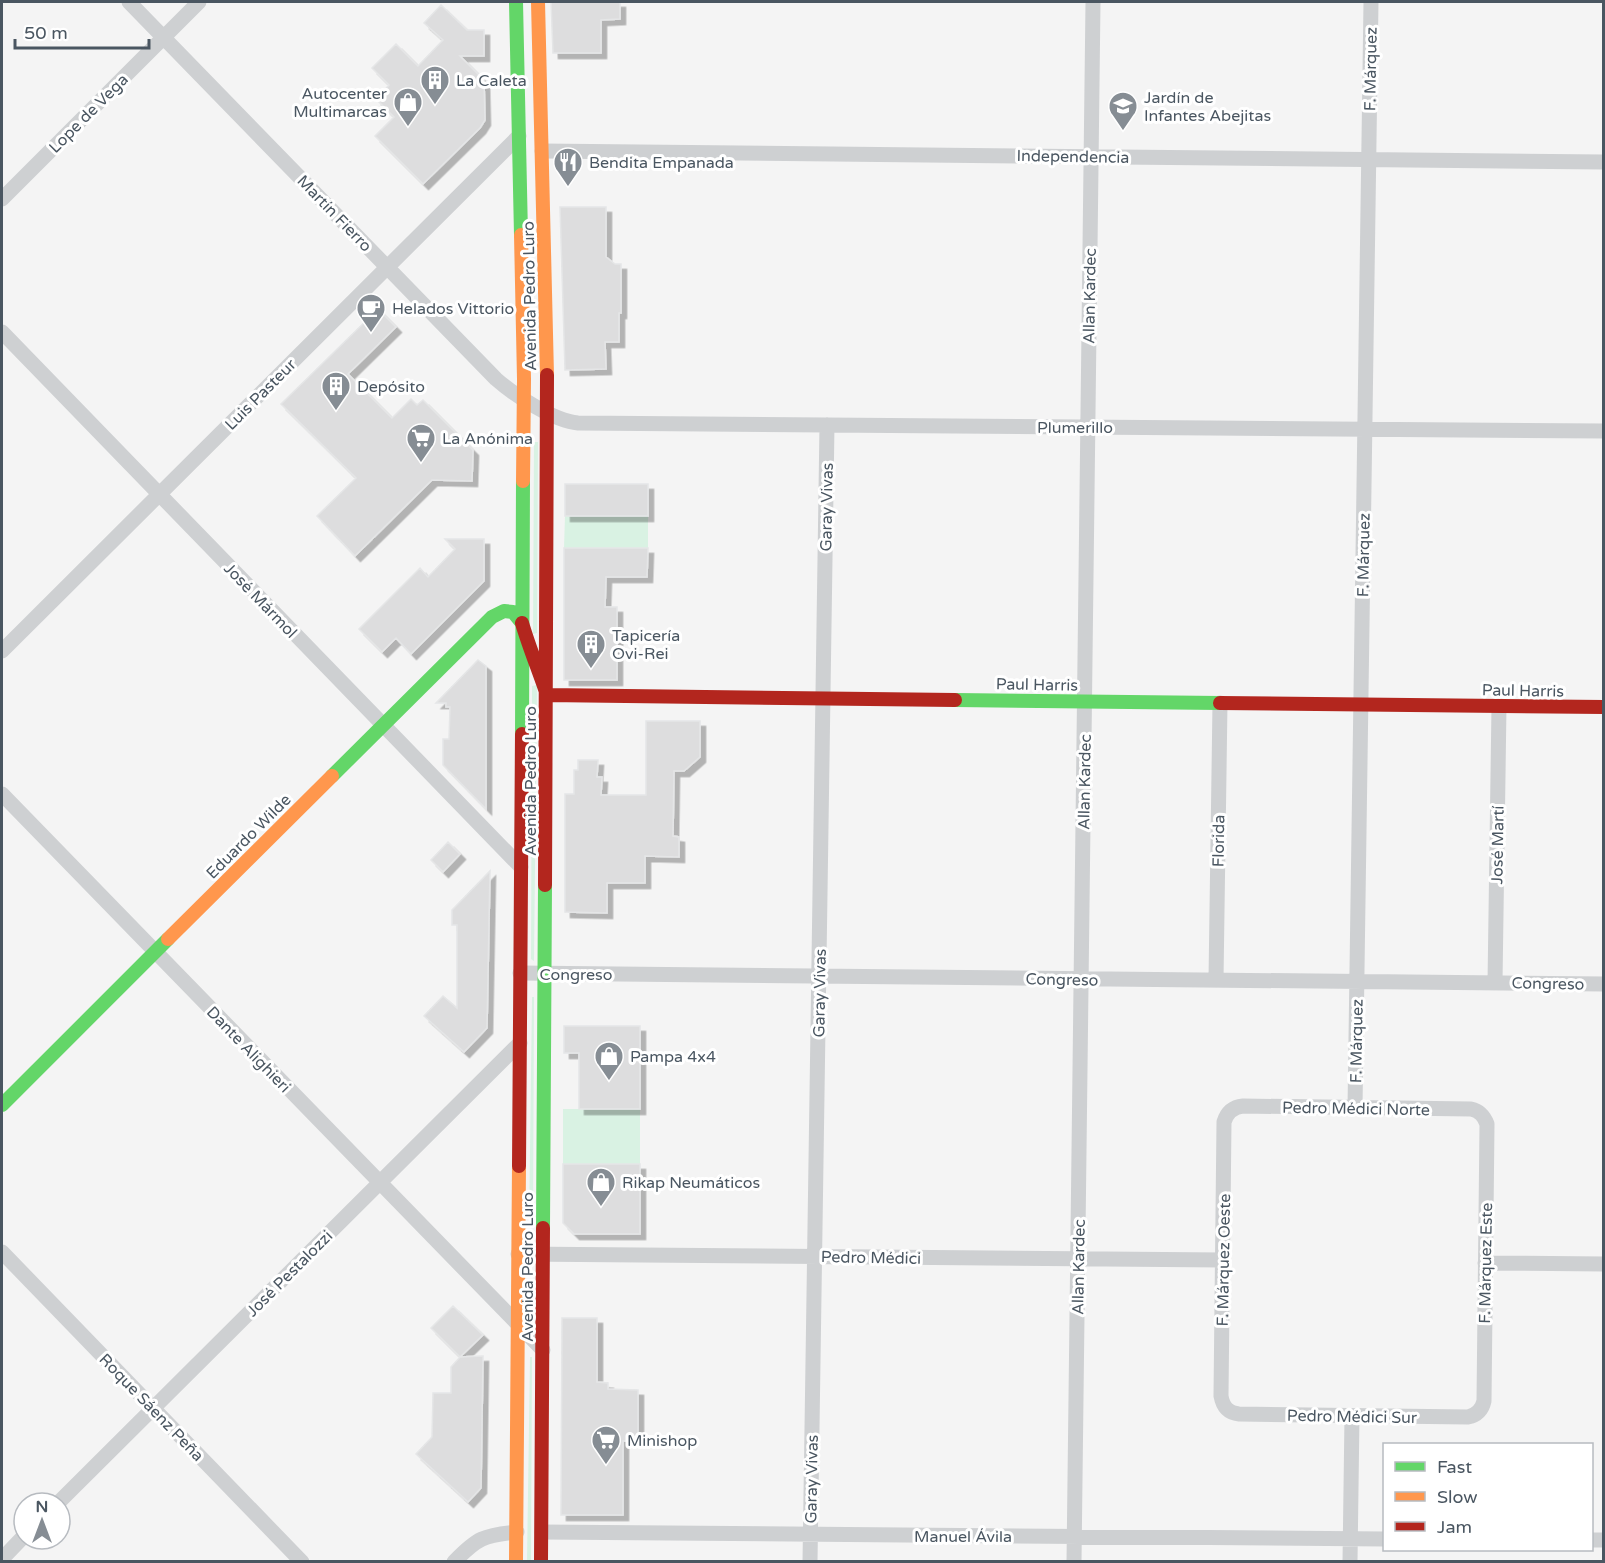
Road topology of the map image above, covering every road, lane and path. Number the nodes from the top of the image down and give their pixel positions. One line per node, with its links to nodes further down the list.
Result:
1 (129, 2): 7 (street, Martín Fierro)
2 (199, 2): 7 (street, Lope de Vega)
3 (516, 2): 8 (main road, Avenida Pedro Luro)
4 (538, 2): 9 (main road, Avenida Pedro Luro)
5 (1093, 2): 10 (street, Allan Kardec)
6 (1371, 2): 11 (street, F. Márquez)
7 (164, 37): 13 (street, Lope de Vega); 14 (street, Martín Fierro)
8 (519, 136): 14 (street, Luis Pasteur); 16 (main road, Avenida Pedro Luro)
9 (542, 151): 10 (street, Independencia); 17 (main road, Avenida Pedro Luro)
10 (1091, 156): 11 (street, Independencia); 19 (street, Allan Kardec)
11 (1369, 159): 12 (street, Independencia); 20 (street, F. Márquez)
12 (1604, 162)
13 (2, 199)
14 (387, 267): 16 (street, Martín Fierro); 22 (street, Luis Pasteur)
15 (2, 332): 22 (street, José Mármol)
16 (524, 399): 17 (street, Martín Fierro); 23 (main road, Avenida Pedro Luro)
17 (548, 413): 18 (street, Plumerillo); 25 (main road, Avenida Pedro Luro)
18 (827, 425): 19 (street, Plumerillo); 26 (street, Garay Vivas)
19 (1088, 427): 20 (street, Plumerillo); 27 (street, Allan Kardec)
20 (1365, 429): 21 (street, Plumerillo); 29 (street, F. Márquez)
21 (1604, 431)
22 (159, 495): 24 (street, Luis Pasteur); 32 (street, José Mármol)
23 (522, 623): 25 (main road); 32 (main road, Eduardo Wilde); 34 (main road, Avenida Pedro Luro)
24 (2, 651)
25 (547, 695): 26 (main road, Paul Harris); 37 (main road, Avenida Pedro Luro)
26 (823, 698): 27 (main road, Paul Harris); 38 (street, Garay Vivas)
27 (1084, 701): 28 (main road, Paul Harris); 39 (street, Allan Kardec)
28 (1220, 703): 29 (main road, Paul Harris); 40 (street, Florida)
29 (1361, 705): 30 (main road, Paul Harris); 41 (street, F. Márquez)
30 (1499, 706): 31 (main road, Paul Harris); 42 (street, José Martí)
31 (1604, 707)
32 (383, 725): 34 (street, José Mármol); 35 (main road, Eduardo Wilde)
33 (2, 794): 35 (street, Dante Alighieri)
34 (521, 867): 36 (main road, Avenida Pedro Luro)
35 (155, 952): 45 (main road, Eduardo Wilde); 49 (street, Dante Alighieri)
36 (520, 973): 37 (street, Congreso); 44 (main road, Avenida Pedro Luro)
37 (545, 973): 38 (street, Congreso); 52 (main road, Avenida Pedro Luro)
38 (819, 976): 39 (street, Congreso); 53 (street, Garay Vivas)
39 (1081, 979): 40 (street, Congreso); 54 (street, Allan Kardec)
40 (1216, 980): 41 (street, Congreso)
41 (1357, 981): 42 (street, Congreso); 46 (street, F. Márquez)
42 (1495, 983): 43 (street, Congreso)
43 (1604, 984)
44 (520, 1043): 49 (street, José Pestalozzi); 51 (main road, Avenida Pedro Luro)
45 (2, 1105)
46 (1355, 1108): 47 (street, Pedro Médici Norte); 48 (street, Pedro Médici Norte)
47 (1230, 1111): 55 (street, F. Márquez Oeste)
48 (1481, 1114): 56 (street, F. Márquez Este)
49 (379, 1182): 59 (street, Dante Alighieri); 62 (street, José Pestalozzi)
50 (2, 1252): 62 (street, Roque Sáenz Peña)
51 (518, 1254): 52 (street, Pedro Médici); 58 (main road, Avenida Pedro Luro)
52 (544, 1254): 53 (street, Pedro Médici); 61 (main road, Avenida Pedro Luro)
53 (815, 1257): 54 (street, Pedro Médici); 69 (street, Garay Vivas)
54 (1078, 1259): 55 (street, Pedro Médici); 70 (street, Allan Kardec)
55 (1223, 1260): 63 (street, F. Márquez Oeste)
56 (1485, 1263): 57 (street); 64 (street, F. Márquez Este)
57 (1604, 1264)
58 (518, 1295): 59 (street); 60 (main road, Avenida Pedro Luro)
59 (497, 1303): 60 (street, Dante Alighieri)
60 (518, 1325): 61 (street, Dante Alighieri); 67 (main road, Avenida Pedro Luro)
61 (543, 1350): 68 (main road, Avenida Pedro Luro)
62 (153, 1408): 66 (street, José Pestalozzi); 73 (street, Roque Sáenz Peña)
63 (1226, 1409): 65 (street, Pedro Médici Sur)
64 (1479, 1412): 65 (street, Pedro Médici Sur)
65 (1352, 1416): 71 (street)
66 (70, 1491)
67 (517, 1532): 74 (street); 75 (main road, Avenida Pedro Luro)
68 (542, 1532): 69 (street, Manuel Ávila); 76 (main road, Avenida Pedro Luro)
69 (810, 1534): 70 (street, Manuel Ávila); 77 (street, Garay Vivas)
70 (1075, 1536): 71 (street, Manuel Ávila); 78 (street, Allan Kardec)
71 (1351, 1538): 72 (street, Manuel Ávila); 79 (street)
72 (1383, 1539)
73 (302, 1562)
74 (454, 1562)
75 (516, 1562)
76 (541, 1562)
77 (810, 1562)
78 (1074, 1562)
79 (1350, 1562)

